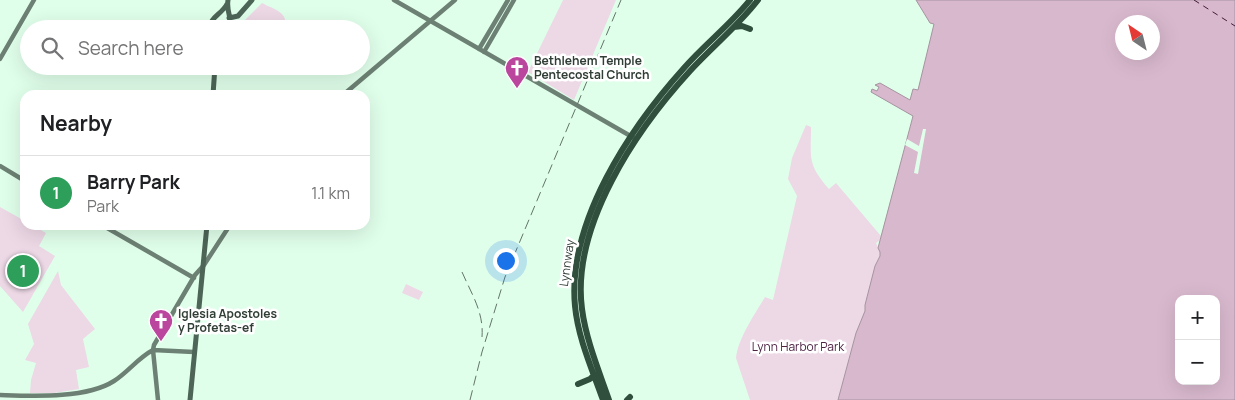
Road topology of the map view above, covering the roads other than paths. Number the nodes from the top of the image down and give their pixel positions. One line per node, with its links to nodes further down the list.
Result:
1 (252, 0): 11 (main road)
2 (394, 0): 15 (main road)
3 (455, 0): 15 (main road)
4 (508, 0): 19 (main road)
5 (514, 0): 20 (main road)
6 (750, 0): 27 (highway, Lynnway)
7 (758, 0): 17 (highway, Lynnway)
8 (34, 2): 12 (main road)
9 (227, 2): 10 (main road); 11 (main road)
10 (217, 16): 11 (main road); 13 (main road)
11 (229, 17): 14 (main road)
12 (23, 20)
13 (212, 20)
14 (230, 20)
15 (430, 21): 19 (main road); 22 (main road)
16 (20, 25): 21 (main road)
17 (733, 27): 18 (highway); 27 (highway, Lynnway)
18 (750, 29)
19 (479, 49): 20 (main road)
20 (484, 52): 27 (main road)
21 (0, 59)
22 (370, 72)
23 (214, 75): 25 (main road)
24 (367, 75): 26 (main road)
25 (213, 90)
26 (349, 90)
27 (634, 138): 37 (highway, Lynnway); 43 (highway, Lynnway)
28 (0, 166): 29 (main road)
29 (20, 178)
30 (111, 230): 34 (main road)
31 (206, 230): 33 (main road)
32 (227, 230): 33 (main road)
33 (202, 267): 34 (main road); 36 (main road)
34 (194, 278): 35 (main road)
35 (153, 350): 36 (main road); 39 (main road); 40 (main road)
36 (194, 352): 41 (main road)
37 (594, 375): 38 (highway); 42 (highway, Lynnway)
38 (578, 384)
39 (0, 395)
40 (158, 400)
41 (190, 400)
42 (603, 400)
43 (610, 400)

